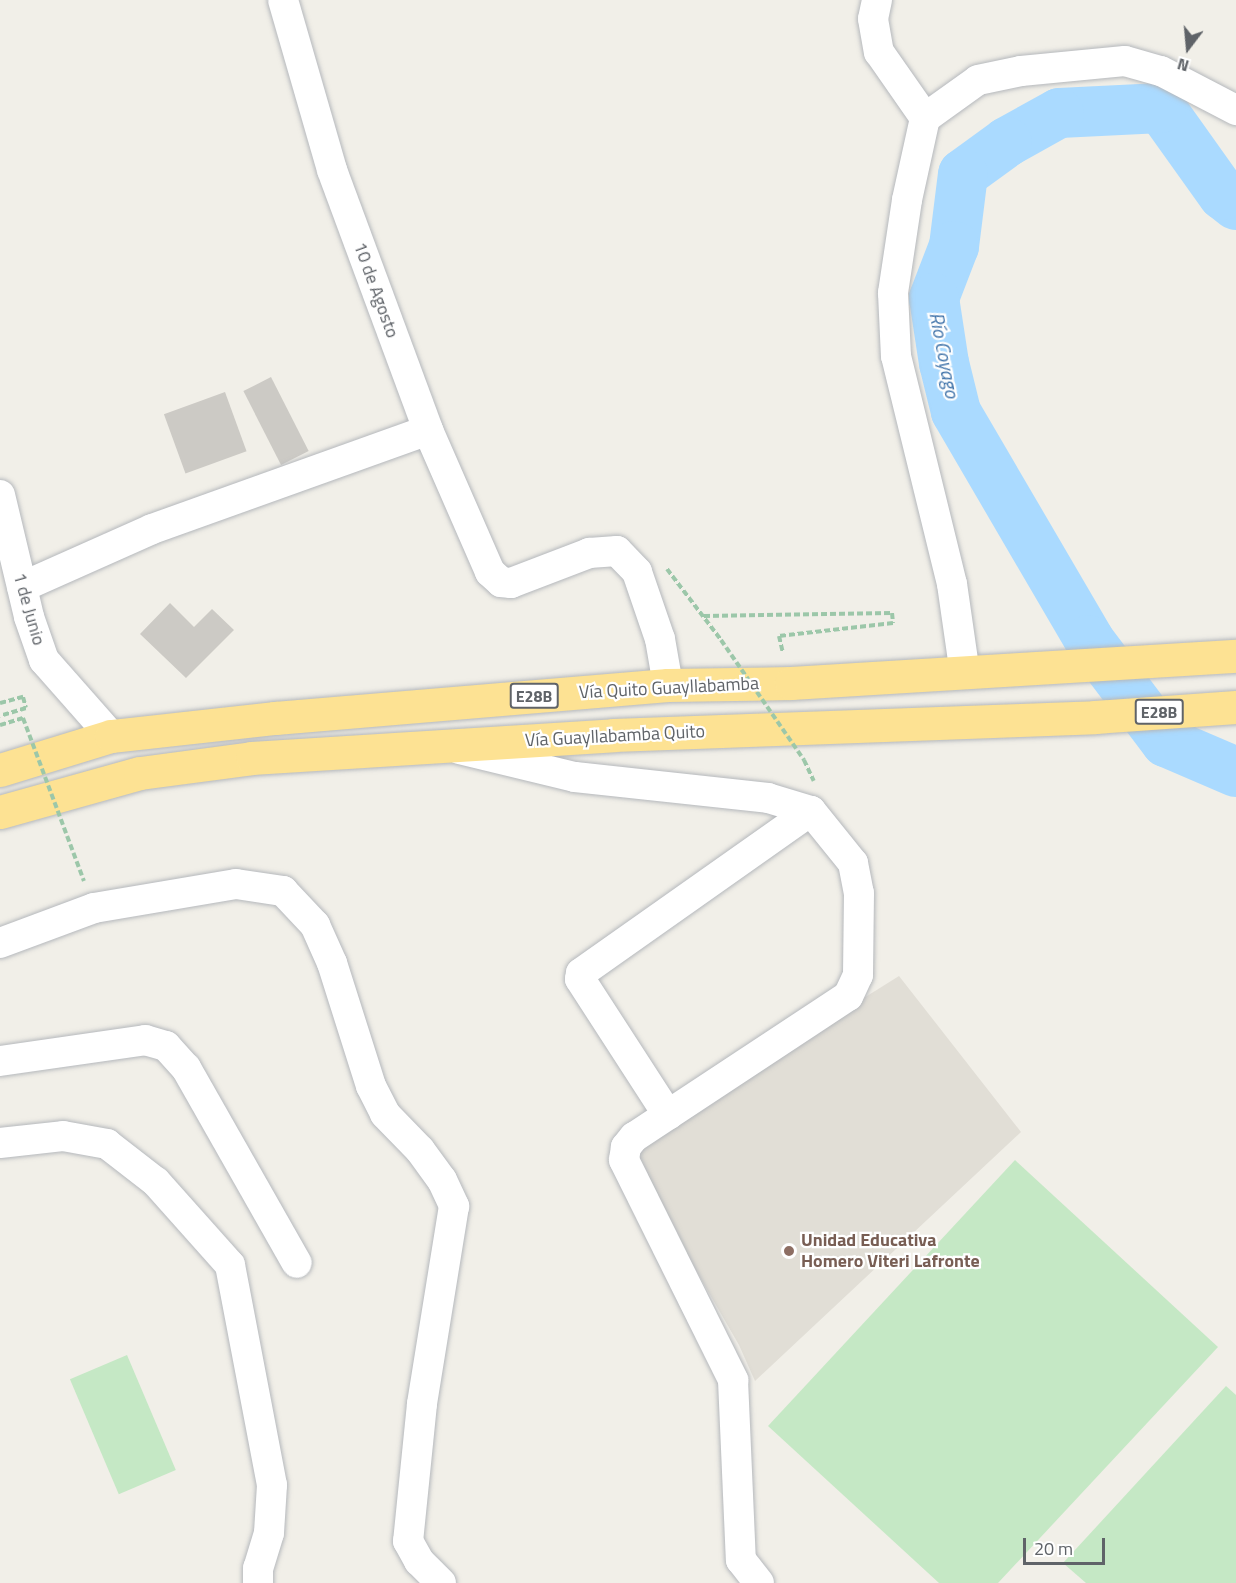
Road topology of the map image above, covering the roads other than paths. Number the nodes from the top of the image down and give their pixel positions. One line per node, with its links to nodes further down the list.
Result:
1 (283, 0): 5 (street, 10 de Agosto)
2 (877, 0): 4 (street)
3 (1236, 110): 4 (street)
4 (925, 118): 9 (street)
5 (428, 430): 7 (street); 10 (street, 10 de Agosto)
6 (0, 495): 7 (street, 1 de Junio)
7 (22, 587): 12 (street, 1 de Junio)
8 (1236, 656): 9 (highway, Vía Quito Guayllabamba / E28B)
9 (965, 674): 10 (highway, Vía Quito Guayllabamba / E28B)
10 (668, 685): 12 (highway, Vía Quito Guayllabamba / E28B)
11 (1230, 707): 13 (highway, Vía Guayllabamba Quito / E28B)
12 (111, 736): 14 (highway, Vía Quito Guayllabamba / E28B)
13 (445, 746): 15 (street); 16 (highway, Vía Guayllabamba Quito / E28B)
14 (0, 770)
15 (810, 811): 19 (street); 19 (street)
16 (0, 812)
17 (0, 943): 23 (street)
18 (0, 1061): 21 (street)
19 (668, 1115): 24 (street)
20 (0, 1143): 22 (street)
21 (297, 1263)
22 (258, 1583)
23 (441, 1583)
24 (759, 1583)

